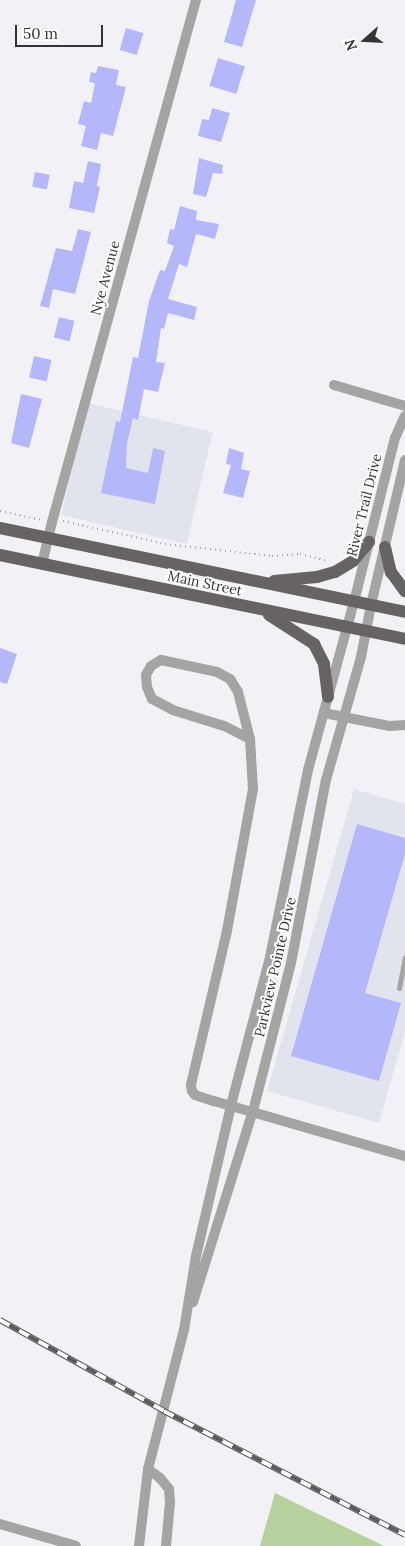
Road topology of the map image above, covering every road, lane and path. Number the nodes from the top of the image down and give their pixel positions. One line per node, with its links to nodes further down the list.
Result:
1 (196, 0): 7 (street, Nye Avenue)
2 (334, 385): 3 (street)
3 (405, 406)
4 (405, 416): 10 (street, River Trail Drive)
5 (405, 460): 11 (street, River Trail Drive)
6 (0, 511): 7 (path)
7 (52, 522): 9 (street, Nye Avenue); 14 (path)
8 (0, 528): 9 (main road, Main Street)
9 (47, 539): 13 (street, Nye Avenue); 15 (main road, Main Street)
10 (369, 542): 14 (main road); 17 (street, River Trail Drive)
11 (385, 547): 16 (main road); 18 (street, River Trail Drive)
12 (0, 555): 13 (main road, Main Street)
13 (42, 564): 19 (main road, Main Street)
14 (335, 572): 15 (main road)
15 (262, 583): 17 (main road, Main Street)
16 (405, 591)
17 (354, 602): 18 (main road, Main Street); 21 (street, Parkview Pointe Drive)
18 (370, 605): 20 (main road, Main Street); 22 (street, Parkview Pointe Drive)
19 (261, 610): 21 (main road, Main Street); 24 (main road)
20 (405, 612)
21 (347, 628): 22 (main road, Main Street); 24 (street, Parkview Pointe Drive)
22 (366, 632): 23 (main road, Main Street); 26 (street, Parkview Pointe Drive)
23 (405, 639)
24 (328, 697): 25 (street, Parkview Pointe Drive)
25 (324, 713): 26 (street); 31 (street, Parkview Pointe Drive)
26 (345, 718): 27 (street); 32 (street, Parkview Pointe Drive)
27 (405, 725)
28 (250, 739): 28 (street); 31 (street)
29 (405, 958): 30 (lane)
30 (399, 988)
31 (232, 1105): 32 (street); 34 (street, Parkview Pointe Drive)
32 (253, 1111): 33 (street); 34 (street, Parkview Pointe Drive)
33 (405, 1156)
34 (184, 1330): 35 (street, Parkview Pointe Drive)
35 (148, 1469): 38 (street, Parkview Pointe Drive); 39 (street)
36 (0, 1524): 37 (street)
37 (76, 1546)
38 (139, 1546)
39 (166, 1546)

